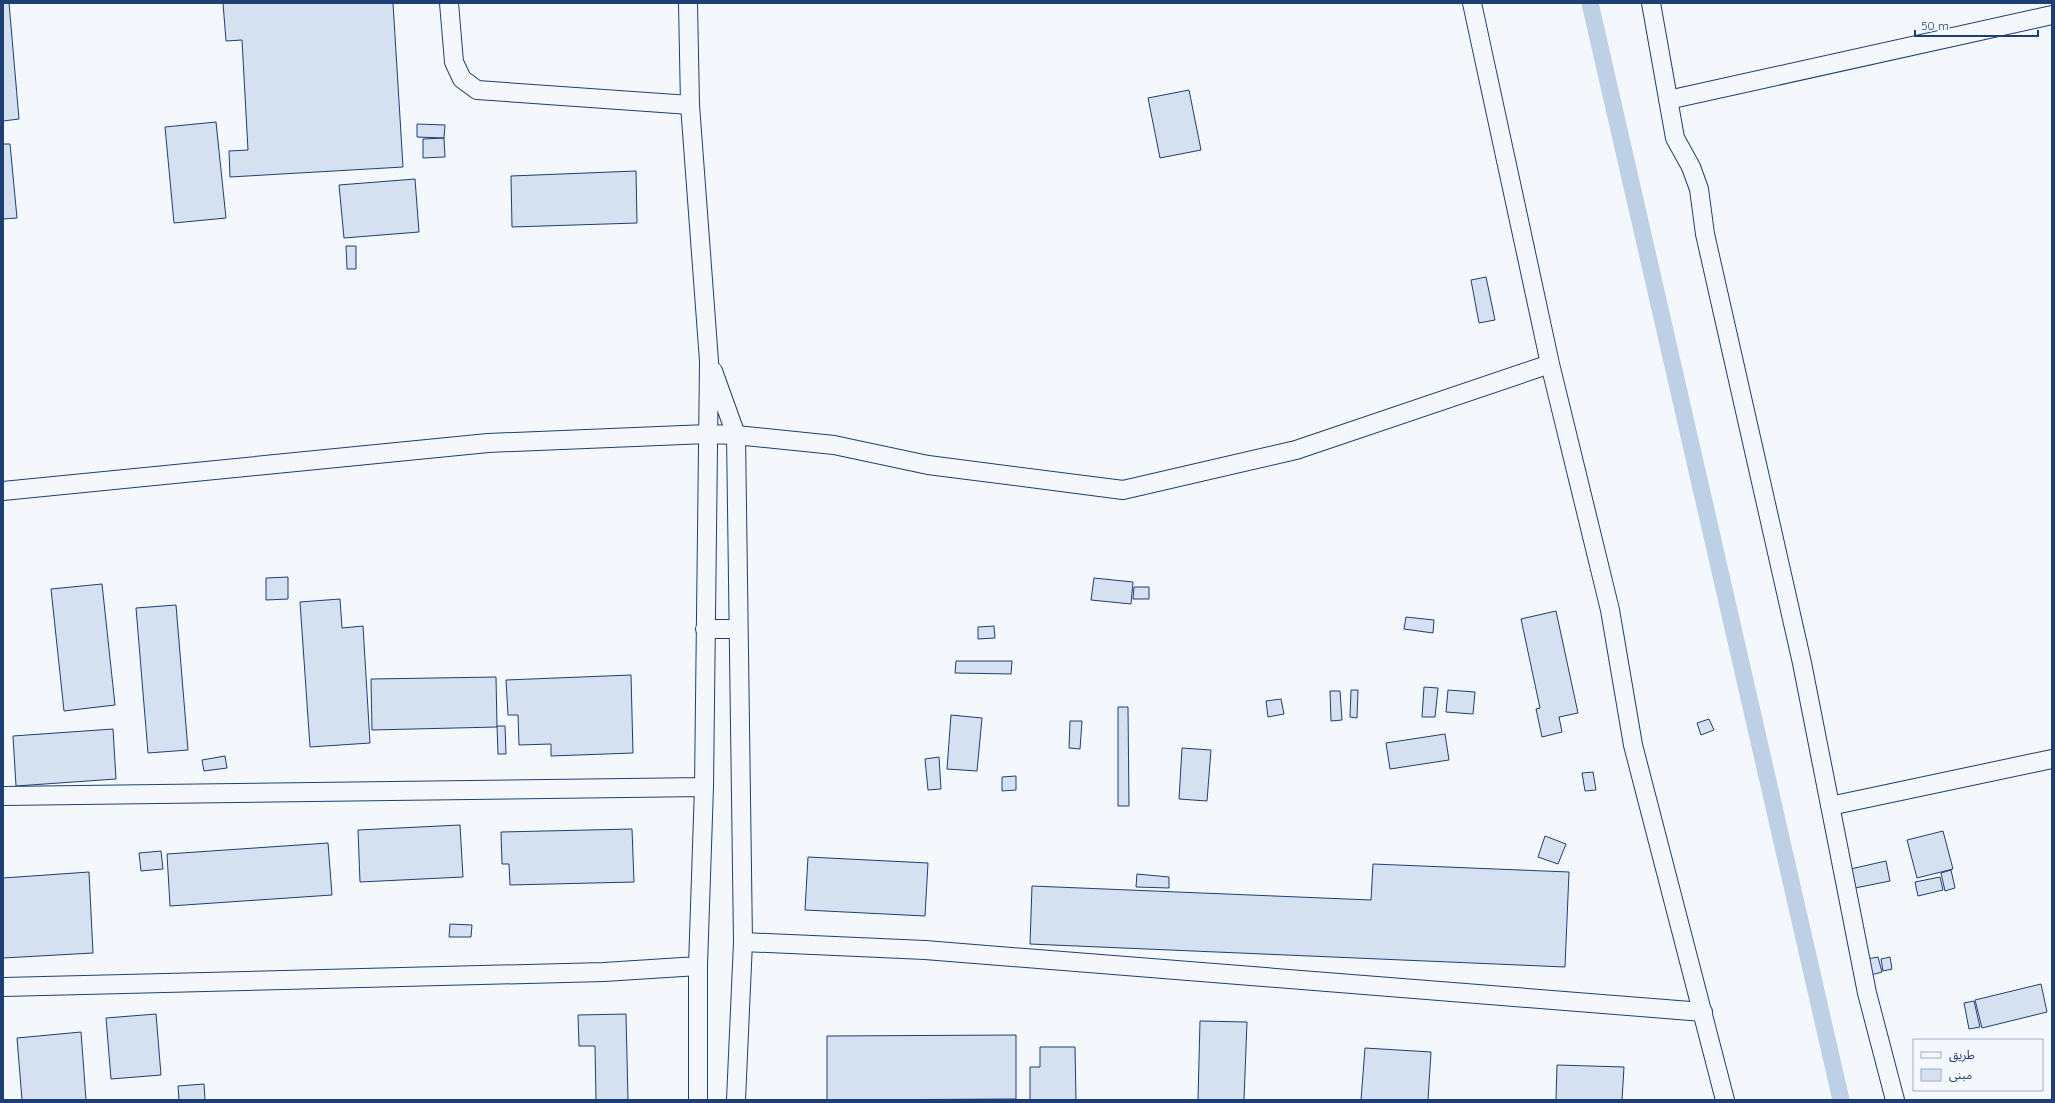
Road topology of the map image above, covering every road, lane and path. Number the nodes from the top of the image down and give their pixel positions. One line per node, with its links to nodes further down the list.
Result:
1 (448, 3): 7 (street)
2 (688, 3): 7 (street)
3 (1472, 3): 9 (street)
4 (1651, 3): 6 (street)
5 (2052, 15): 6 (street)
6 (1668, 100): 20 (street)
7 (690, 105): 8 (street)
8 (709, 361): 10 (street); 11 (street)
9 (1550, 364): 11 (street); 24 (street)
10 (707, 434): 11 (street); 12 (street); 14 (street)
11 (736, 435): 13 (street)
12 (3, 491)
13 (736, 501): 14 (street); 16 (street)
14 (706, 505): 15 (street)
15 (705, 629): 16 (street); 18 (street)
16 (738, 629): 21 (street)
17 (2052, 759): 20 (street)
18 (704, 787): 19 (street); 22 (street)
19 (3, 796)
20 (1830, 806): 28 (street)
21 (743, 942): 24 (street); 26 (street)
22 (698, 966): 23 (street); 25 (street)
23 (3, 987)
24 (1703, 1012): 27 (street)
25 (698, 1100)
26 (736, 1100)
27 (1725, 1100)
28 (1895, 1100)

